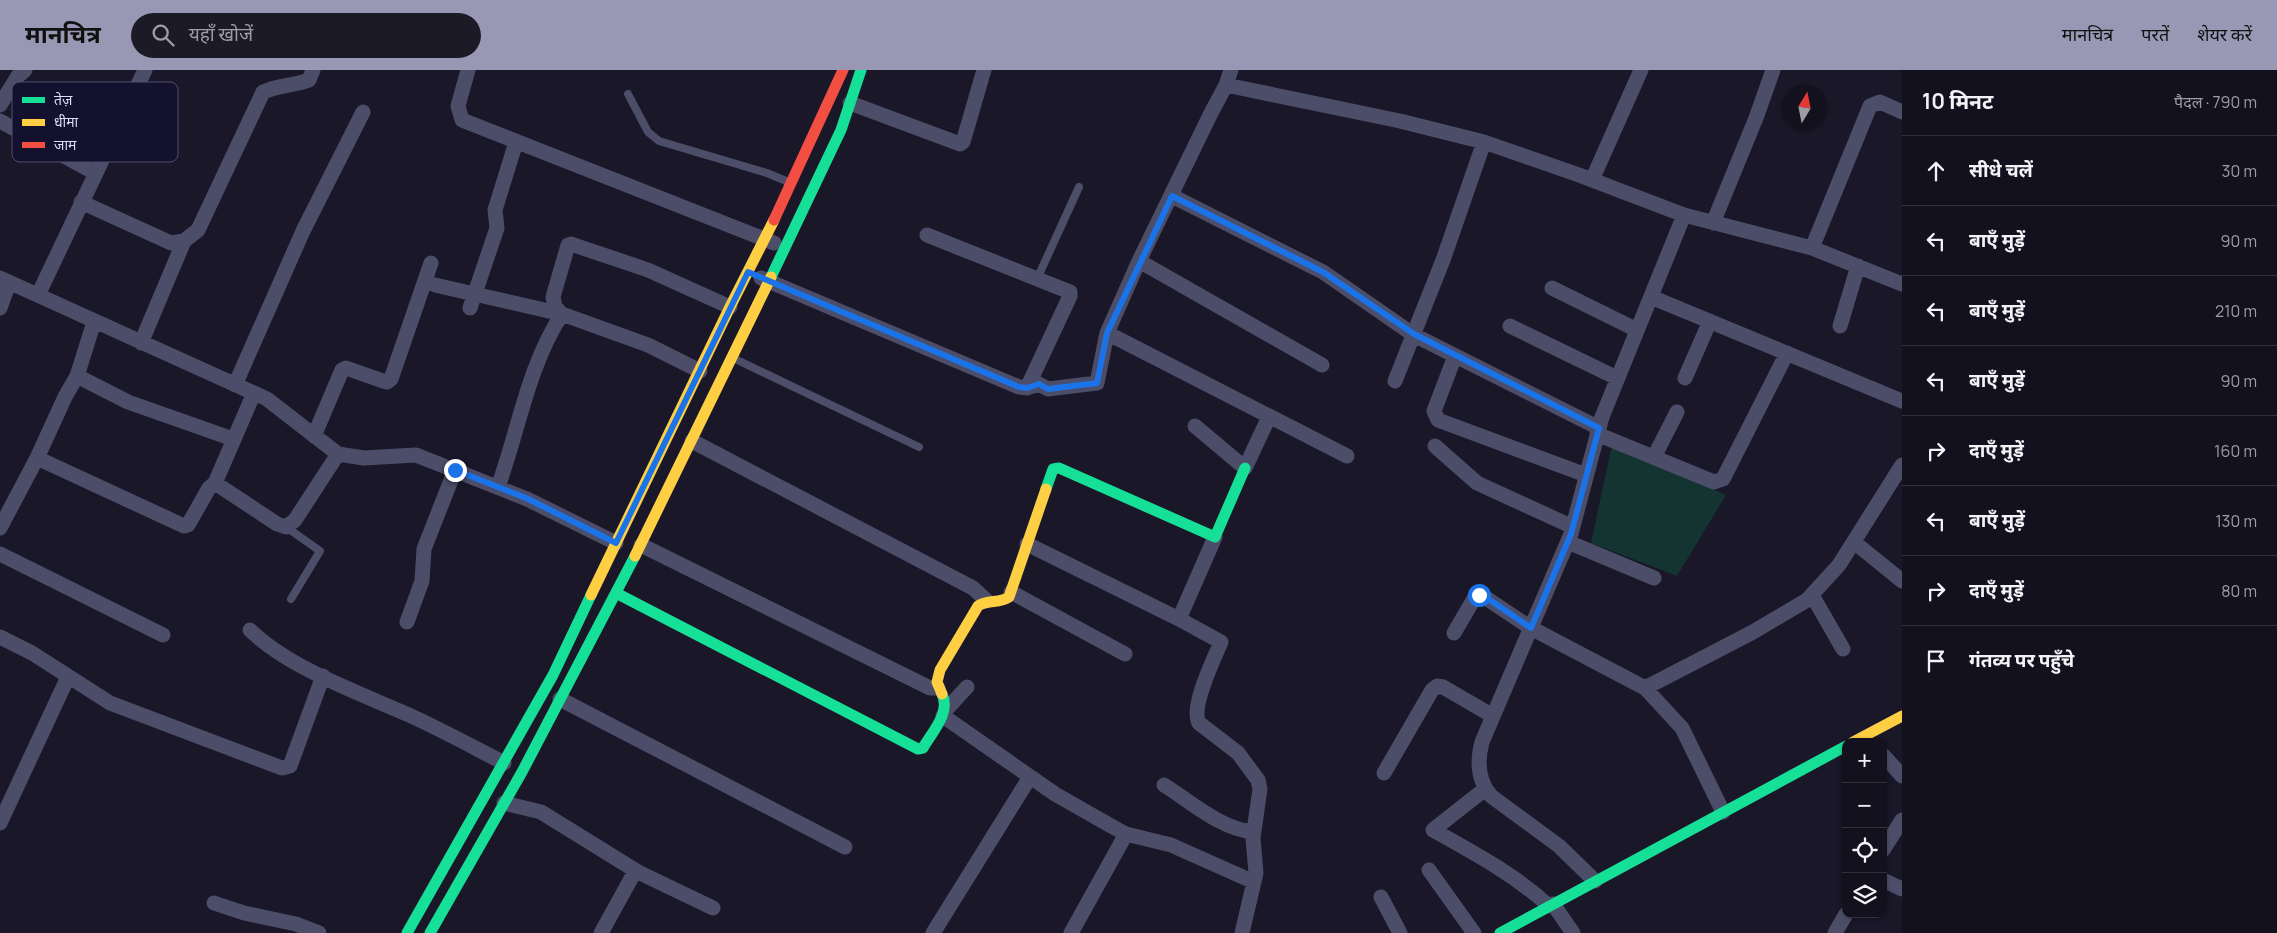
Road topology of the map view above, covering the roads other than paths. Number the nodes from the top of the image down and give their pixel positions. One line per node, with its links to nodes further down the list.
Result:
1 (24, 70): 11 (street)
2 (145, 70): 12 (street)
3 (313, 70): 36 (street)
4 (468, 70): 22 (street)
5 (843, 70): 28 (main road)
6 (861, 70): 16 (main road)
7 (984, 70): 16 (street)
8 (1231, 70): 13 (street)
9 (1641, 70): 27 (street)
10 (1772, 70): 33 (street)
11 (14, 82)
12 (139, 82)
13 (1226, 85): 23 (street); 30 (street)
14 (12, 86): 17 (street)
15 (628, 94): 28 (lane)
16 (850, 104): 37 (main road)
17 (0, 105)
18 (363, 112): 73 (street)
19 (1902, 112): 38 (street)
20 (0, 121): 21 (street)
21 (12, 128)
22 (516, 142): 35 (street); 49 (street)
23 (1484, 142): 27 (street); 62 (street)
24 (75, 162): 26 (street)
25 (100, 162): 26 (street)
26 (95, 173): 31 (street)
27 (1592, 180): 32 (street)
28 (791, 183): 35 (main road)
29 (1079, 187): 43 (lane)
30 (1172, 196): 39 (street); 62 (street)
31 (81, 202): 36 (street); 50 (street)
32 (1684, 216): 33 (street); 51 (street)
33 (1713, 223): 38 (street)
34 (926, 235): 43 (street)
35 (765, 240): 37 (street); 42 (main road)
36 (184, 241): 63 (street)
37 (784, 247): 45 (main road)
38 (1812, 248): 41 (street)
39 (1139, 261): 61 (street); 67 (street)
40 (431, 263): 81 (street)
41 (1858, 266): 46 (street); 59 (street)
42 (748, 272): 45 (street); 52 (main road)
43 (1037, 279): 74 (street)
44 (5, 281): 50 (street); 53 (street)
45 (768, 282): 66 (main road); 74 (street)
46 (1902, 284)
47 (436, 285): 49 (street)
48 (1552, 288): 60 (street)
49 (475, 293): 54 (street); 55 (street)
50 (38, 296): 57 (street)
51 (1651, 296): 56 (street); 60 (street)
52 (730, 307): 55 (street); 68 (main road)
53 (0, 308)
54 (470, 308)
55 (562, 314): 68 (street); 95 (street)
56 (1710, 321): 64 (street); 71 (street)
57 (94, 322): 63 (street); 69 (street)
58 (1510, 326): 70 (street)
59 (1840, 326)
60 (1637, 330): 70 (street)
61 (1107, 333): 74 (street); 78 (street)
62 (1414, 334): 65 (street); 72 (street)
63 (141, 343): 73 (street)
64 (1787, 353): 76 (street); 88 (street)
65 (1455, 356): 80 (street); 93 (street)
66 (733, 358): 83 (main road); 85 (lane)
67 (1322, 365)
68 (700, 371): 102 (main road)
69 (77, 376): 82 (street); 89 (street)
70 (1617, 378): 80 (street)
71 (1685, 378)
72 (1395, 380)
73 (235, 385): 75 (street)
74 (1027, 388)
75 (254, 393): 81 (street); 82 (street)
76 (1902, 401)
77 (1676, 412): 88 (street)
78 (1269, 417): 87 (street); 91 (street)
79 (1195, 426): 91 (street)
80 (1598, 431): 88 (street); 93 (street)
81 (314, 436): 86 (street)
82 (233, 439): 94 (street)
83 (692, 441): 104 (main road); 112 (street)
84 (1435, 446): 96 (street)
85 (919, 447)
86 (338, 454): 92 (street); 97 (street)
87 (1347, 456)
88 (1654, 457)
89 (37, 458): 94 (street); 98 (street)
90 (1902, 465): 101 (street)
91 (1244, 468): 99 (main road)
92 (455, 470): 95 (street); 114 (street)
93 (1586, 475): 96 (street)
94 (215, 483): 97 (street)
95 (498, 487): 102 (street)
96 (1573, 526): 100 (street)
97 (286, 527): 111 (lane)
98 (0, 528)
99 (1215, 537): 103 (main road); 113 (street)
100 (1568, 542): 106 (street); 115 (street)
101 (1854, 542): 107 (street); 110 (street)
102 (616, 543): 134 (main road)
103 (1026, 544): 108 (main road); 113 (street)
104 (641, 545): 109 (main road); 125 (street)
105 (0, 554): 118 (street)
106 (1654, 578)
107 (1902, 581)
108 (1011, 592): 112 (main road); 121 (street)
109 (616, 593): 127 (main road); 128 (main road)
110 (1812, 595): 120 (street); 126 (street)
111 (291, 599)
112 (987, 601): 125 (main road)
113 (1179, 618): 144 (street)
114 (407, 622)
115 (1531, 628): 117 (street); 126 (street); 129 (street)
116 (250, 630): 122 (street)
117 (1454, 633)
118 (163, 635)
119 (0, 637): 123 (street)
120 (1843, 649)
121 (1125, 654)
122 (324, 676): 123 (street); 134 (street)
123 (68, 677): 143 (street)
124 (967, 687): 128 (street)
125 (938, 688): 128 (main road)
126 (1645, 688): 141 (street)
127 (560, 699): 140 (main road); 147 (street)
128 (944, 714): 137 (street)
129 (1494, 716): 135 (street); 139 (street)
130 (1902, 716): 131 (main road)
131 (1867, 738)
132 (1842, 748): 141 (main road)
133 (1887, 759): 136 (street)
134 (504, 763): 160 (main road)
135 (1384, 773)
136 (1902, 776)
137 (1030, 777): 145 (street); 163 (street)
138 (1164, 785): 144 (street)
139 (1485, 789): 150 (street); 156 (street)
140 (504, 803): 149 (street); 161 (main road)
141 (1723, 812): 150 (main road)
142 (1902, 820): 146 (street)
143 (0, 823)
144 (1253, 832): 151 (street)
145 (1126, 834): 151 (street); 164 (street)
146 (1887, 844)
147 (845, 846)
148 (1429, 870): 167 (street)
149 (638, 872): 157 (street); 162 (street)
150 (1596, 881): 156 (main road)
151 (1254, 882): 165 (street)
152 (1887, 882): 153 (street)
153 (1902, 889)
154 (1381, 897): 166 (street)
155 (214, 903): 159 (street)
156 (1551, 905): 168 (main road); 169 (street)
157 (713, 908)
158 (1844, 918): 170 (street)
159 (319, 933)
160 (407, 933)
161 (430, 933)
162 (601, 933)
163 (933, 933)
164 (1071, 933)
165 (1242, 933)
166 (1400, 933)
167 (1474, 933)
168 (1500, 933)
169 (1573, 933)
170 (1835, 933)

